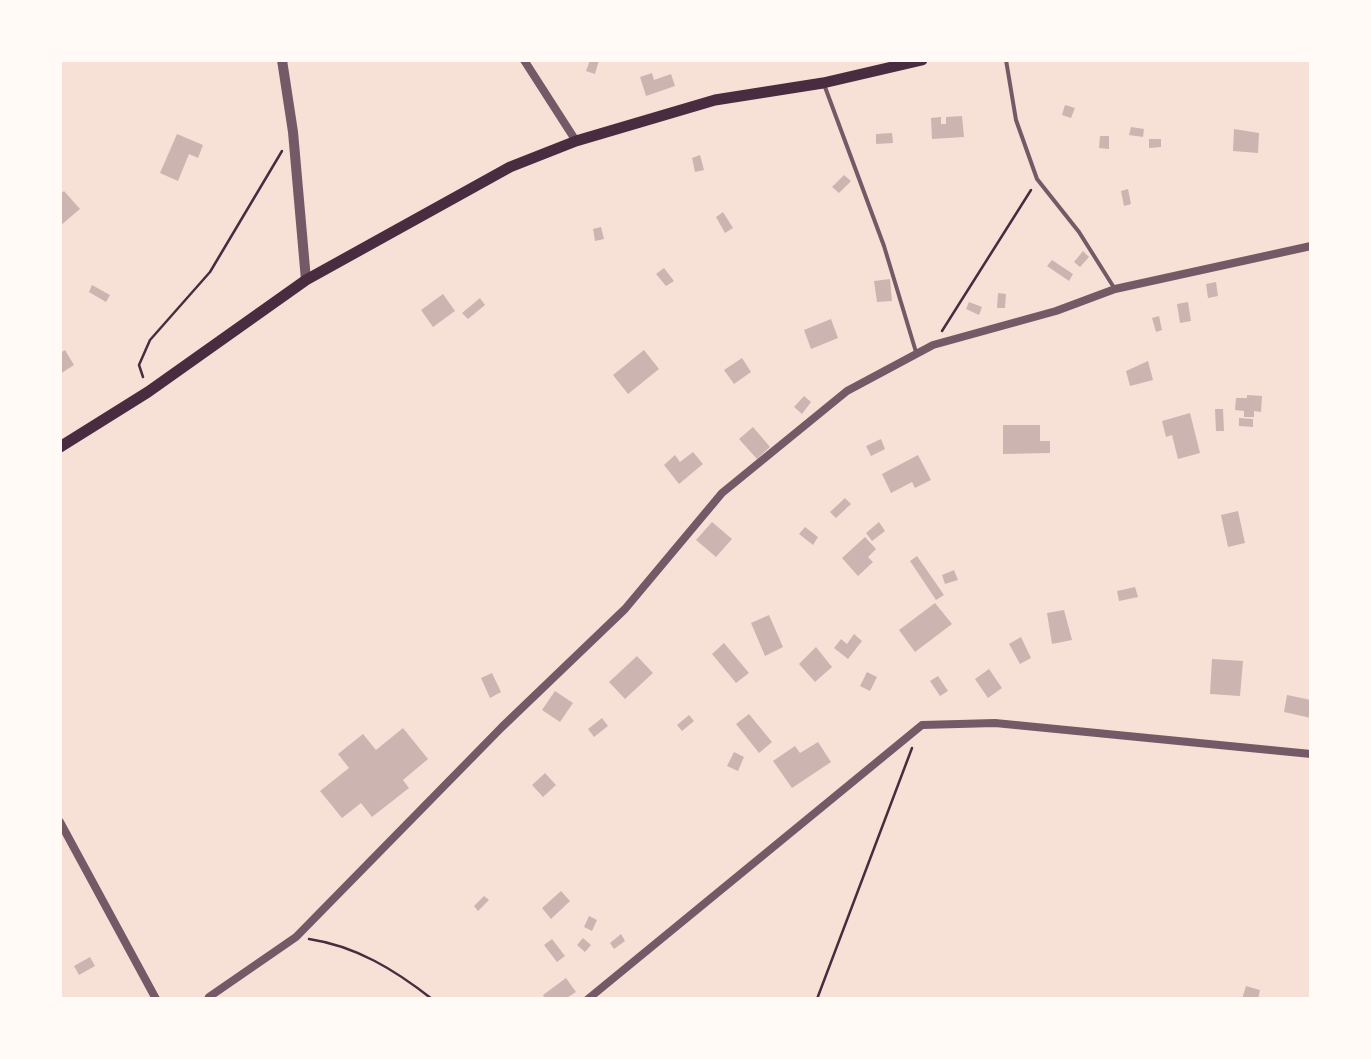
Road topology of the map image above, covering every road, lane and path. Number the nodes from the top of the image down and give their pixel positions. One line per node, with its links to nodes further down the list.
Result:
1 (282, 60): 6 (street)
2 (524, 60): 7 (street)
3 (922, 60): 5 (main road)
4 (1006, 60): 8 (lane)
5 (823, 83): 7 (main road); 13 (lane)
6 (292, 132): 10 (street); 14 (path)
7 (576, 141): 10 (main road)
8 (1037, 179): 11 (lane); 12 (path)
9 (1311, 246): 11 (street)
10 (306, 280): 14 (main road)
11 (1115, 288): 12 (street)
12 (933, 345): 13 (street)
13 (916, 352): 19 (street)
14 (148, 392): 15 (main road)
15 (60, 447)
16 (922, 724): 17 (street); 23 (street); 24 (path)
17 (1311, 754)
18 (60, 822): 21 (street)
19 (296, 937): 20 (street); 22 (path)
20 (208, 998)
21 (156, 999)
22 (432, 999)
23 (588, 999)
24 (817, 999)

